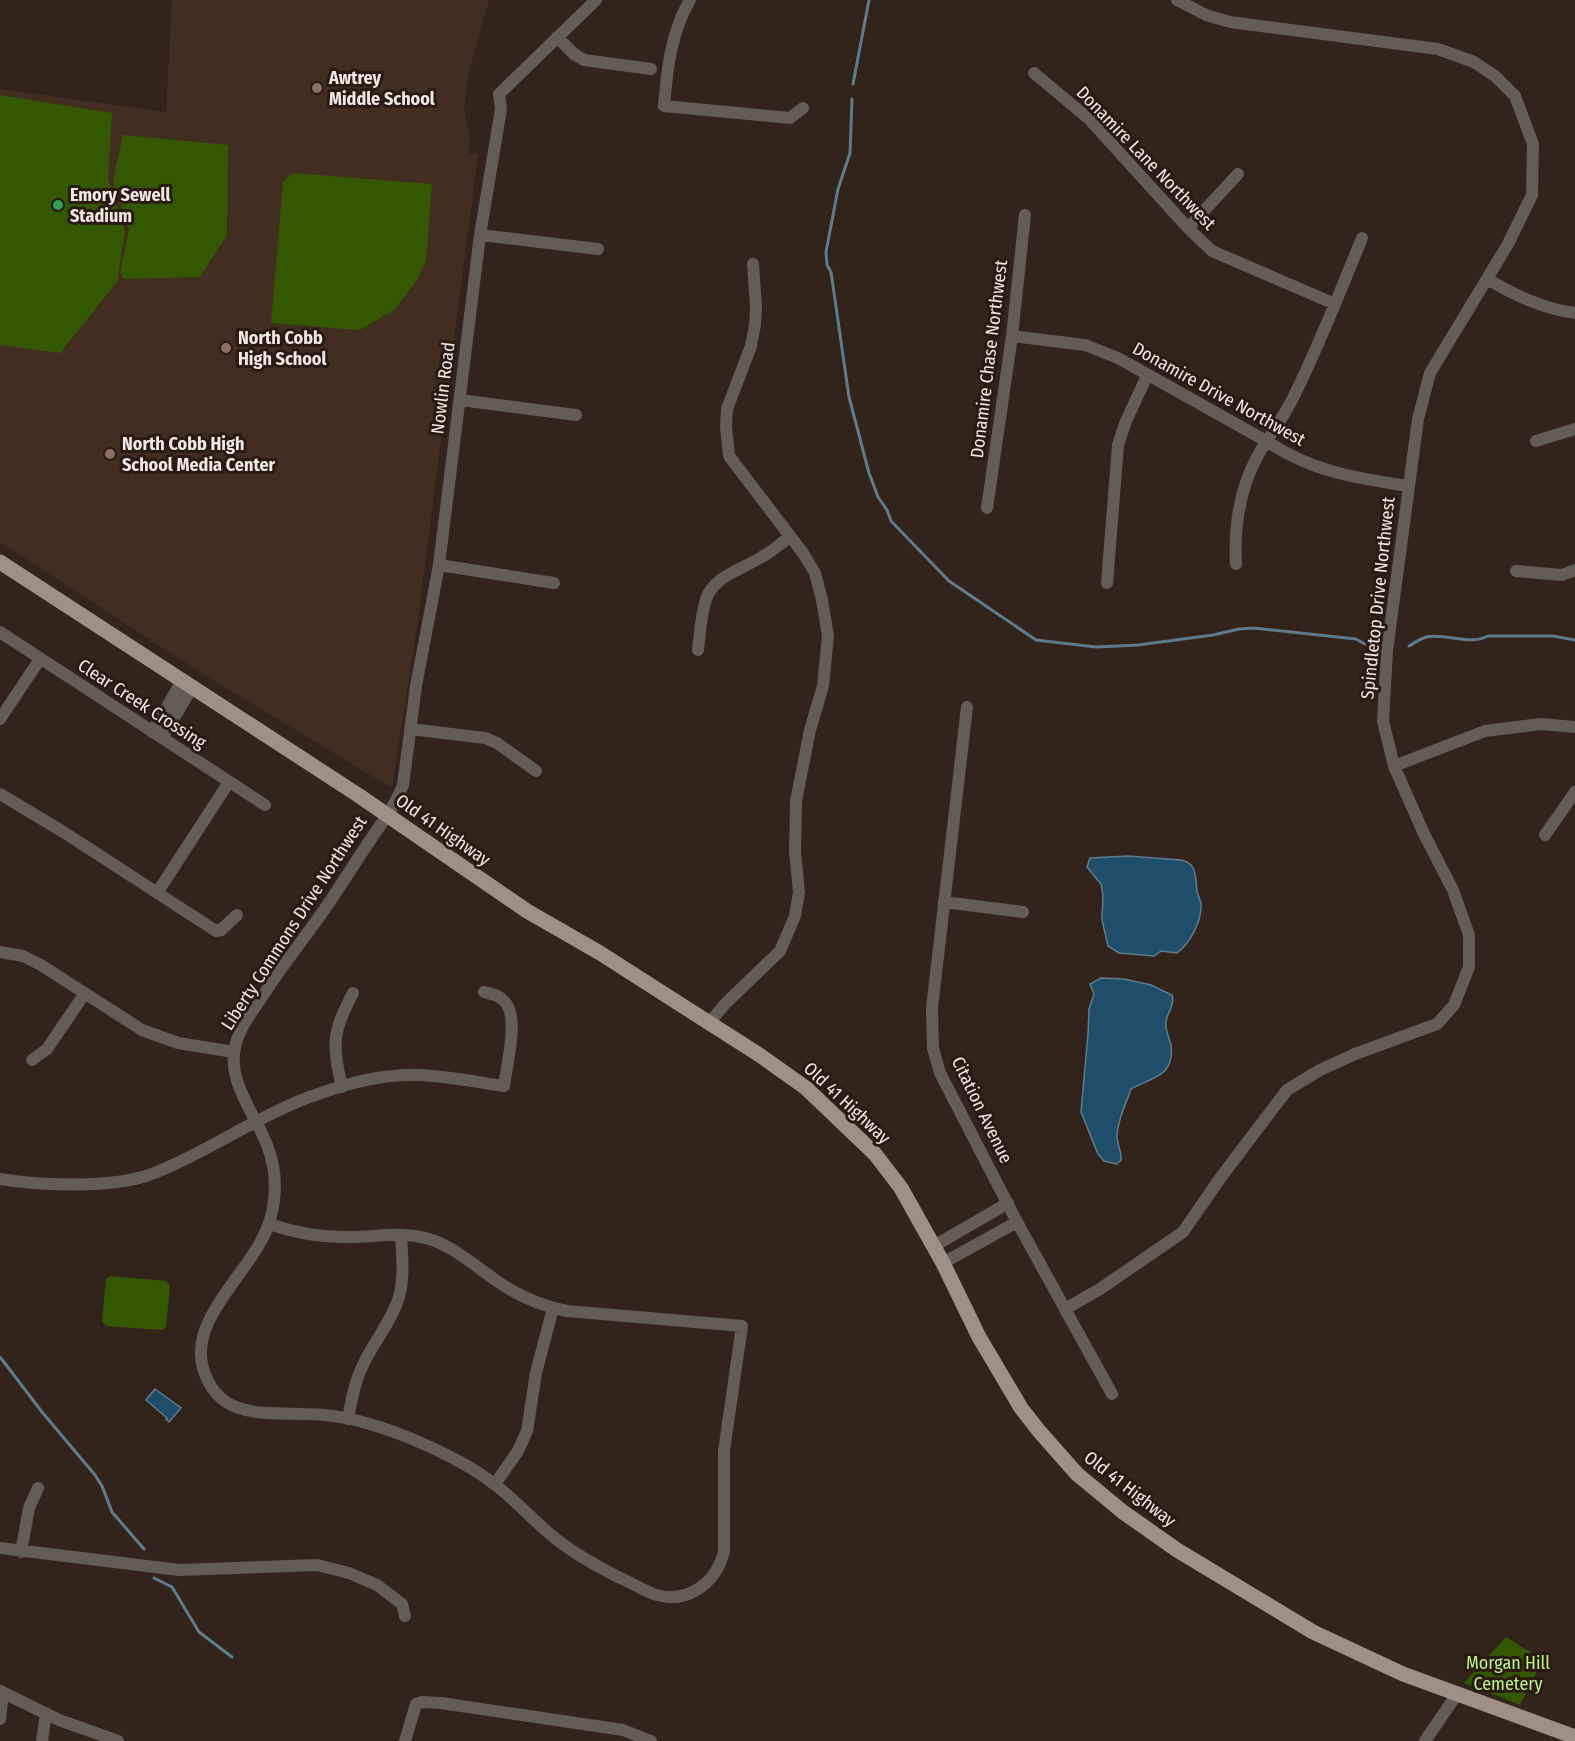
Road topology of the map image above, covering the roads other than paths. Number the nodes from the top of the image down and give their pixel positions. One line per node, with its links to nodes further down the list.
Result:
1 (596, 0): 4 (street, Nowlin Road)
2 (690, 0): 7 (street)
3 (1177, 0): 15 (street, Spindletop Drive Northwest)
4 (557, 37): 5 (street); 11 (street, Nowlin Road)
5 (651, 69)
6 (1034, 74): 10 (street, Donamire Lane Northwest)
7 (803, 108)
8 (1238, 174): 10 (street)
9 (1025, 215): 18 (street, Donamire Chase Northwest)
10 (1188, 228): 16 (street, Donamire Lane Northwest)
11 (480, 235): 13 (street); 20 (street, Nowlin Road)
12 (1362, 238): 16 (street)
13 (598, 249)
14 (753, 264): 27 (street)
15 (1487, 279): 17 (street); 25 (street, Spindletop Drive Northwest)
16 (1335, 304): 24 (street)
17 (1575, 313)
18 (1012, 336): 19 (street, Donamire Drive Northwest); 26 (street, Donamire Chase Northwest)
19 (1147, 376): 24 (street, Donamire Drive Northwest); 34 (street)
20 (460, 400): 21 (street); 30 (street, Nowlin Road)
21 (576, 415)
22 (1575, 429): 23 (street)
23 (1536, 441)
24 (1268, 442): 25 (street, Donamire Drive Northwest); 29 (street)
25 (1408, 486): 44 (street, Spindletop Drive Northwest)
26 (987, 508)
27 (790, 536): 36 (street); 60 (street)
28 (0, 562): 38 (main road, Old 41 Highway)
29 (1236, 564)
30 (440, 565): 33 (street); 42 (street, Nowlin Road)
31 (1575, 570): 32 (street)
32 (1516, 571)
33 (554, 583)
34 (1107, 583)
35 (0, 632): 37 (street, Clear Creek Crossing)
36 (698, 650)
37 (40, 659): 40 (street); 43 (street, Clear Creek Crossing)
38 (187, 684): 43 (street); 50 (main road, Old 41 Highway)
39 (967, 707): 53 (street, Citation Avenue)
40 (0, 719)
41 (1575, 727): 44 (street)
42 (410, 729): 45 (street); 50 (street, Nowlin Road)
43 (157, 735): 46 (street, Clear Creek Crossing)
44 (1394, 766): 73 (street, Spindletop Drive Northwest)
45 (536, 771)
46 (229, 782): 49 (street, Clear Creek Crossing); 52 (street)
47 (1575, 792): 51 (street)
48 (0, 794): 52 (street)
49 (265, 805)
50 (387, 815): 60 (main road, Old 41 Highway); 61 (street, Liberty Commons Drive Northwest)
51 (1545, 835)
52 (157, 893): 55 (street)
53 (944, 902): 54 (street); 66 (street, Citation Avenue)
54 (1023, 912)
55 (237, 915)
56 (0, 952): 58 (street)
57 (484, 992): 63 (street)
58 (85, 993): 61 (street); 62 (street)
59 (353, 993): 63 (street)
60 (709, 1023): 70 (main road, Old 41 Highway)
61 (234, 1052): 64 (street, Liberty Commons Drive Northwest)
62 (32, 1060)
63 (342, 1086): 64 (street)
64 (256, 1122): 65 (street); 68 (street, Liberty Commons Drive Northwest)
65 (0, 1179)
66 (1008, 1203): 67 (street, Citation Avenue); 70 (street)
67 (1017, 1222): 71 (street); 73 (street, Citation Avenue)
68 (269, 1224): 69 (street); 75 (street, Liberty Commons Drive Northwest)
69 (401, 1235): 72 (street); 75 (street)
70 (934, 1246): 71 (main road, Old 41 Highway)
71 (943, 1263): 82 (main road, Old 41 Highway)
72 (553, 1308): 76 (street); 76 (street, Liberty Commons Drive Northwest)
73 (1065, 1309): 74 (street, Citation Avenue)
74 (1112, 1394)
75 (348, 1419): 76 (street, Liberty Commons Drive Northwest)
76 (495, 1484)
77 (38, 1488): 79 (street)
78 (0, 1548): 79 (street)
79 (21, 1552): 80 (street)
80 (405, 1616)
81 (2, 1692): 83 (street); 84 (street)
82 (1457, 1694): 85 (main road, Old 41 Highway); 90 (street)
83 (46, 1713): 86 (street); 87 (street)
84 (0, 1719)
85 (1575, 1737)
86 (42, 1741)
87 (118, 1741)
88 (405, 1741): 89 (street)
89 (651, 1741)
90 (1425, 1741)

